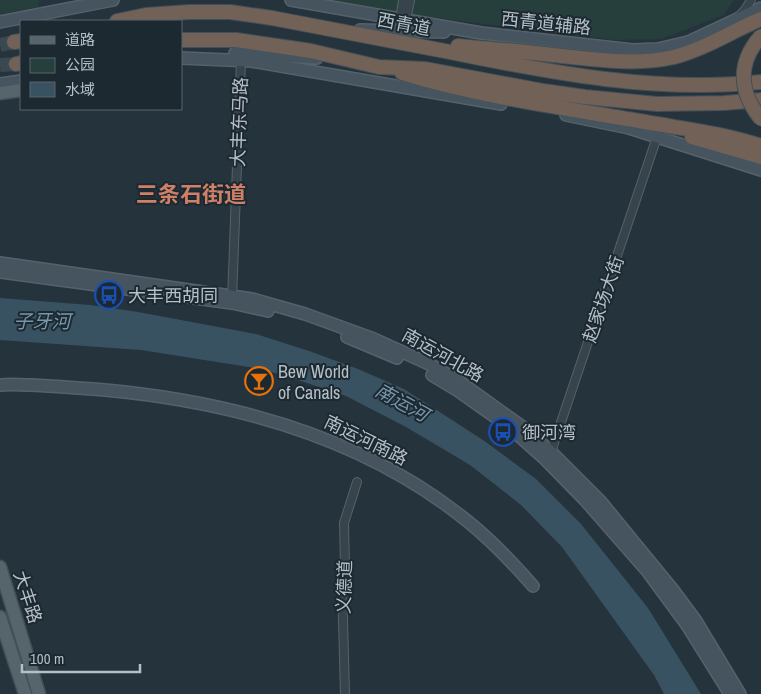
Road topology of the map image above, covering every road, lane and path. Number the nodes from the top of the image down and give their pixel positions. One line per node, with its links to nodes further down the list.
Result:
1 (113, 0): 11 (street)
2 (291, 0): 7 (street, 西青道辅路)
3 (403, 0): 7 (street)
4 (410, 0): 7 (street)
5 (751, 0): 8 (street)
6 (761, 8): 8 (street, 西青道辅路)
7 (403, 19): 13 (street, 西青道辅路)
8 (735, 19): 13 (street, 西青道辅路)
9 (761, 19): 16 (highway)
10 (122, 20): 12 (highway, 西青道)
11 (0, 22)
12 (334, 29): 13 (street); 16 (highway, 西青道)
13 (481, 33)
14 (761, 36): 28 (highway, bridge)
15 (182, 40): 19 (highway)
16 (391, 40): 23 (highway, 西青道)
17 (182, 57): 19 (street)
18 (182, 57): 20 (street)
19 (344, 59): 21 (highway)
20 (241, 60): 30 (street); 36 (street, 大丰东马路)
21 (380, 66): 27 (highway); 29 (highway)
22 (20, 81): 24 (street)
23 (761, 82)
24 (0, 84)
25 (20, 90): 26 (main road)
26 (0, 93)
27 (761, 100)
28 (761, 120)
29 (646, 123): 31 (highway); 32 (highway)
30 (657, 137): 33 (street); 38 (street, 赵家场大街)
31 (761, 146)
32 (761, 158)
33 (761, 170)
34 (0, 263): 36 (street, 南运河北路)
35 (0, 272): 36 (street, 南运河北路)
36 (232, 299): 38 (street, 南运河北路)
37 (0, 385): 42 (street, 南运河南路)
38 (548, 455): 47 (street, 南运河北路); 48 (street, 南运河北路)
39 (357, 482): 46 (street, 义德道)
40 (0, 567): 41 (main road, 大丰路)
41 (3, 586): 45 (main road, 大丰路)
42 (533, 586)
43 (0, 618): 44 (main road, 大丰路)
44 (25, 694)
45 (39, 694)
46 (345, 694)
47 (730, 694)
48 (740, 694)

